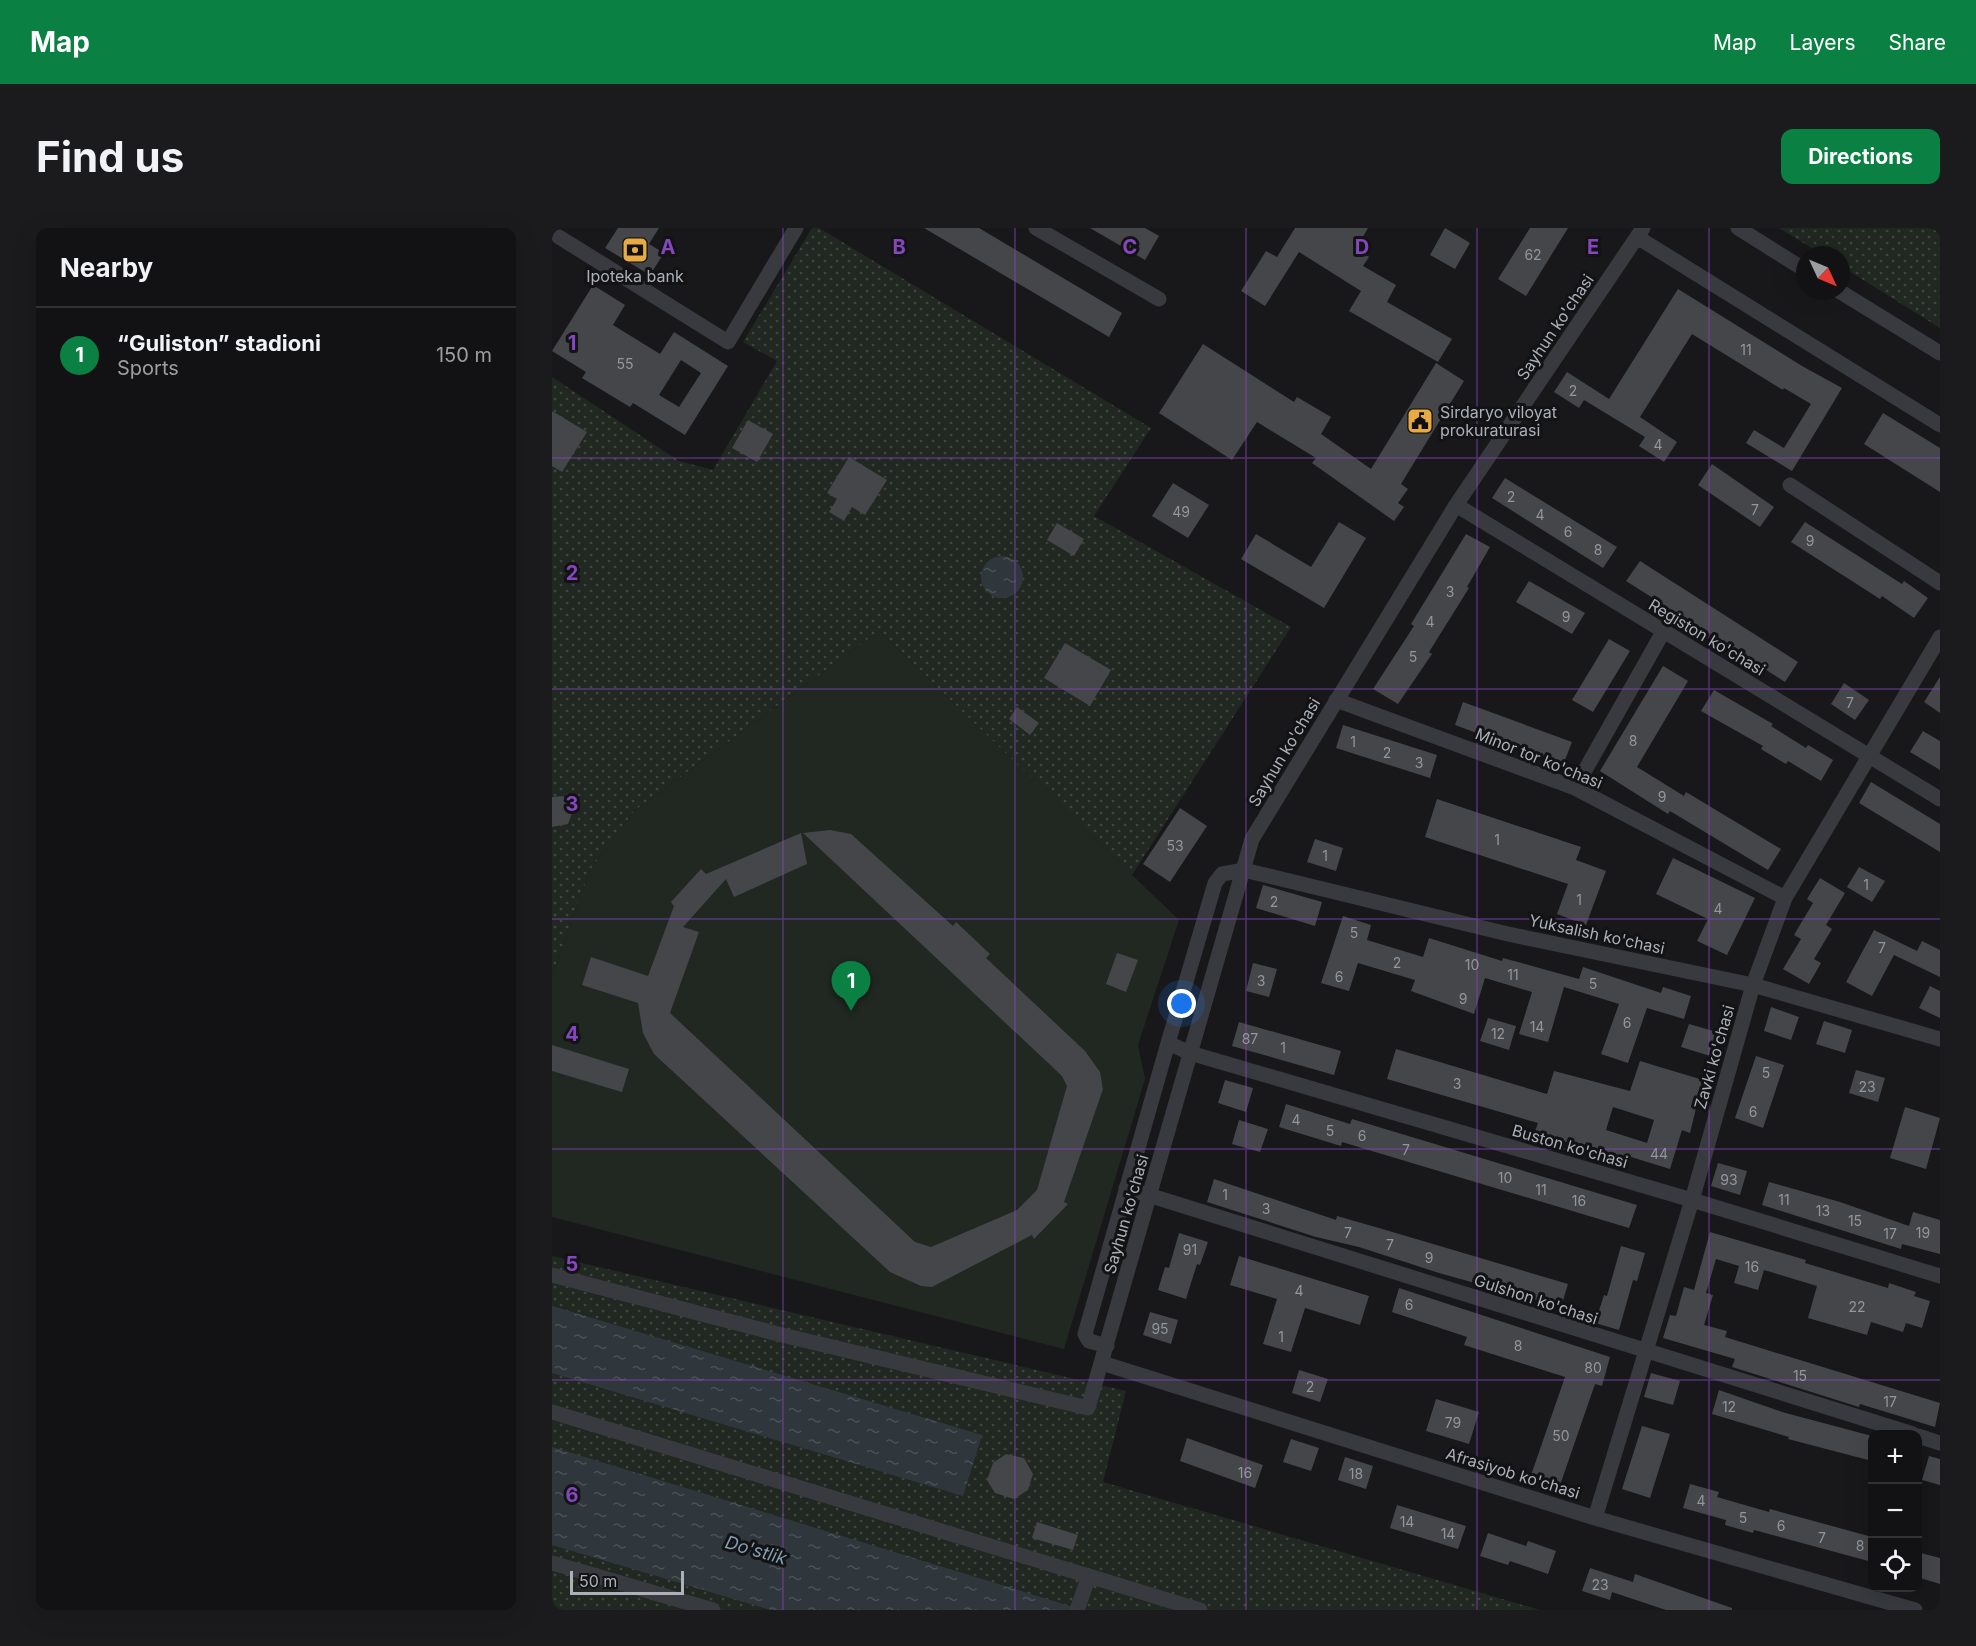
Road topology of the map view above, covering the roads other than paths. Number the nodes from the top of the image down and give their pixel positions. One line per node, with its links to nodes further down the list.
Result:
1 (796, 228): 5 (street)
2 (1036, 228): 8 (street)
3 (1738, 228): 6 (street)
4 (1640, 232): 10 (street); 12 (street, Sayhun ko'chasi)
5 (558, 238)
6 (1796, 264)
7 (1850, 298): 9 (street)
8 (1159, 299)
9 (1940, 353)
10 (1940, 425)
11 (1790, 484): 13 (street)
12 (1456, 505): 14 (street, Registon ko'chasi); 16 (street, Sayhun ko'chasi)
13 (1940, 583)
14 (1663, 632): 17 (street, Registon ko'chasi); 18 (street)
15 (1940, 637): 17 (street, Zavki ko'chasi)
16 (1336, 700): 18 (street, Minor tor ko'chasi); 20 (street, Sayhun ko'chasi)
17 (1868, 756): 19 (street, Registon ko'chasi); 21 (street, Zavki ko'chasi)
18 (1575, 789): 21 (street, Minor tor ko'chasi)
19 (1940, 799)
20 (1244, 870): 22 (street, Yuksalish ko'chasi); 24 (street); 25 (street, Sayhun ko'chasi)
21 (1785, 898): 22 (street, Zavki ko'chasi)
22 (1753, 985): 23 (street, Yuksalish ko'chasi); 28 (street, Zavki ko'chasi)
23 (1940, 1039)
24 (1168, 1043): 25 (street, Buston ko'chasi); 26 (street)
25 (1190, 1053): 27 (street, Sayhun ko'chasi); 28 (street, Buston ko'chasi)
26 (1126, 1188): 27 (street, Gulshon ko'chasi); 31 (street)
27 (1150, 1195): 31 (street, Sayhun ko'chasi); 32 (street, Gulshon ko'chasi)
28 (1692, 1200): 30 (street, Buston ko'chasi); 32 (street, Zavki ko'chasi)
29 (552, 1275): 33 (street, Sayhun ko'chasi)
30 (1940, 1276)
31 (1107, 1346): 33 (street, Sayhun ko'chasi)
32 (1645, 1352): 35 (street, Gulshon ko'chasi); 38 (street, Zavki ko'chasi)
33 (1102, 1363): 38 (street, Afrasiyob ko'chasi)
34 (552, 1412): 40 (street)
35 (1900, 1430)
36 (1922, 1438): 37 (street)
37 (1940, 1443)
38 (1594, 1518): 44 (street, Afrasiyob ko'chasi)
39 (552, 1563): 41 (street)
40 (1089, 1576): 42 (street); 43 (street)
41 (713, 1610)
42 (1077, 1610)
43 (1200, 1610)
44 (1915, 1610)

